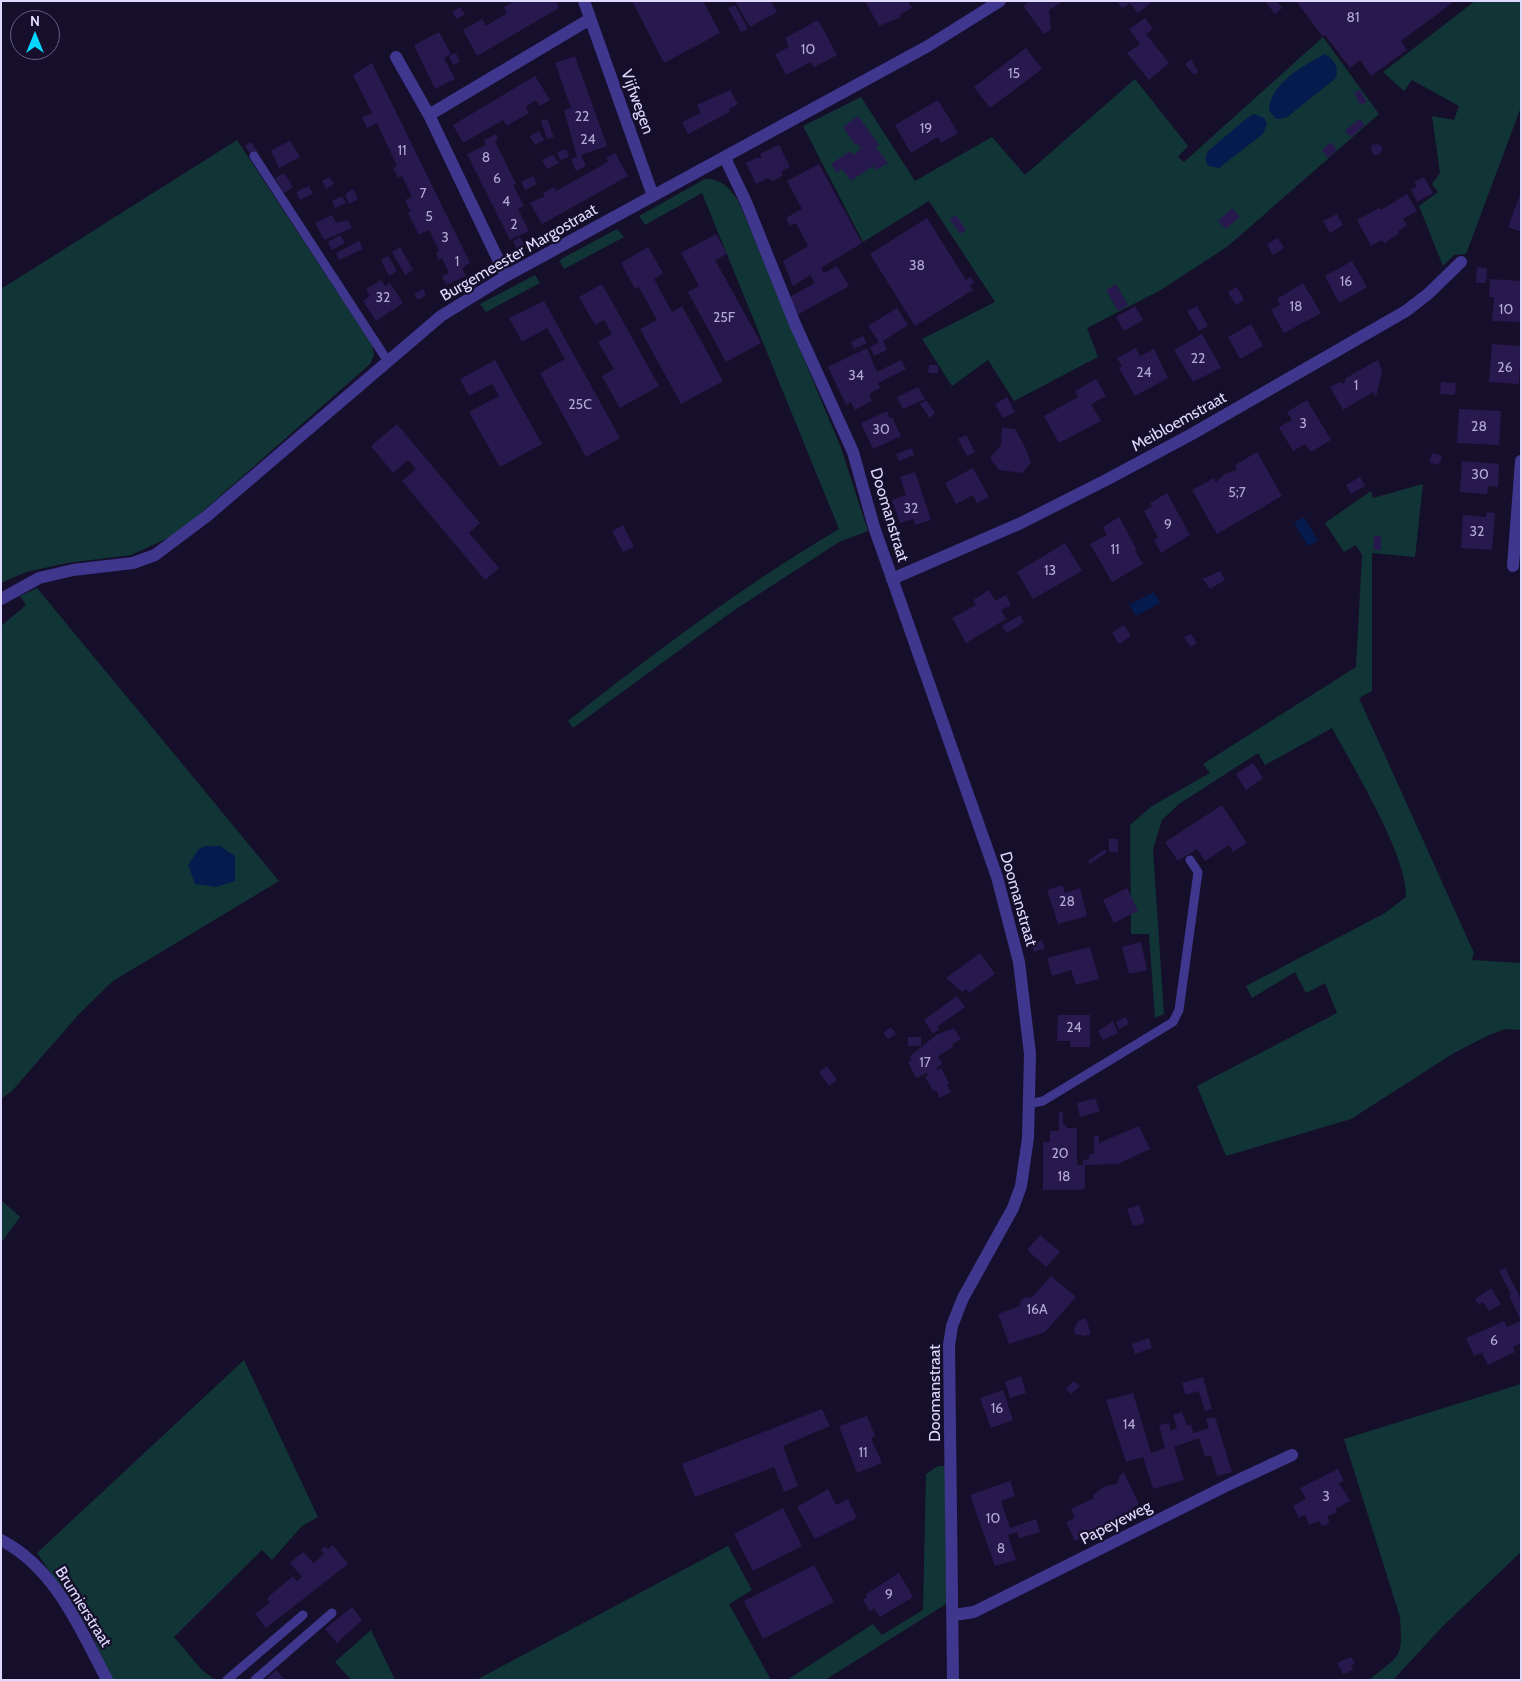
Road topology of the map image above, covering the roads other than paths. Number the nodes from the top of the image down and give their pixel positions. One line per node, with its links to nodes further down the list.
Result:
1 (584, 1): 3 (street, Vijfwegen)
2 (1000, 1): 7 (street, Burgemeester Margostraat)
3 (590, 19): 5 (street); 8 (street, Vijfwegen)
4 (396, 57): 5 (street)
5 (428, 115): 10 (street)
6 (254, 156): 11 (lane)
7 (725, 158): 8 (street, Burgemeester Margostraat); 14 (street, Doomanstraat)
8 (653, 196): 10 (street, Burgemeester Margostraat)
9 (1461, 262): 14 (street, Meibloemstraat)
10 (506, 276): 11 (street, Burgemeester Margostraat)
11 (387, 360): 15 (street, Burgemeester Margostraat)
12 (1521, 461): 13 (street)
13 (1513, 566)
14 (892, 578): 17 (street, Doomanstraat)
15 (1, 599)
16 (1190, 860): 17 (lane)
17 (1028, 1104): 22 (street, Doomanstraat)
18 (1292, 1455): 22 (street, Papeyeweg)
19 (1, 1540): 23 (street, Brumierstraat)
20 (332, 1613): 25 (lane)
21 (303, 1615): 24 (lane)
22 (954, 1615): 26 (street, Doomanstraat)
23 (107, 1680)
24 (227, 1680)
25 (255, 1680)
26 (953, 1680)

